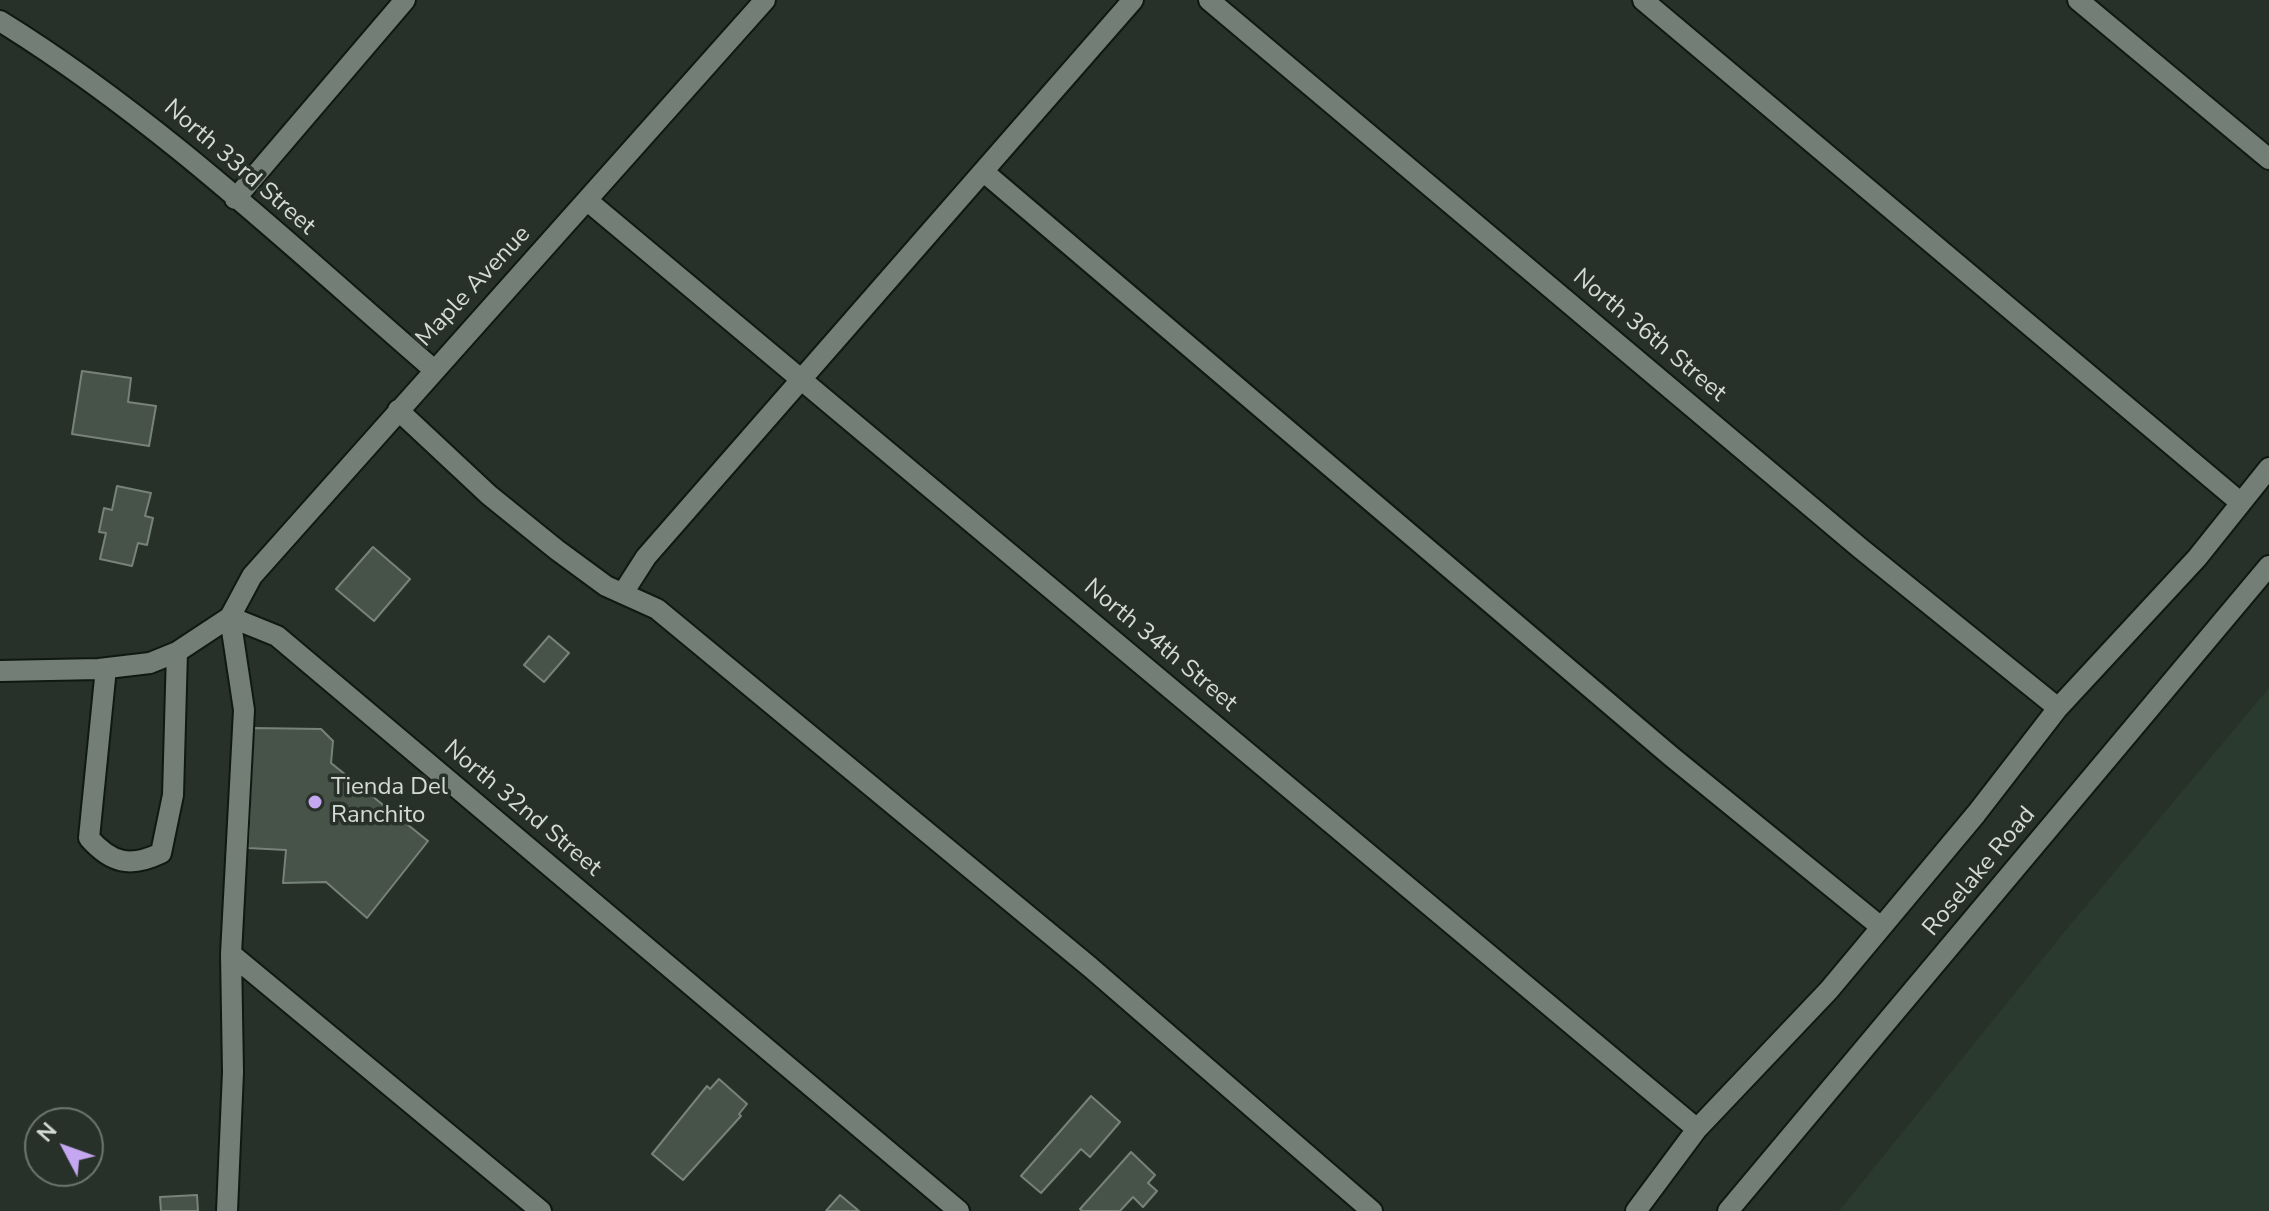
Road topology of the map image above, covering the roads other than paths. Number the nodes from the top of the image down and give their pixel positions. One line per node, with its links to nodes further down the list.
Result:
1 (405, 0): 10 (street)
2 (765, 0): 11 (street, Maple Avenue)
3 (1133, 0): 9 (street)
4 (1209, 0): 23 (street, North 36th Street)
5 (1643, 0): 16 (street)
6 (2078, 0): 8 (street)
7 (0, 21): 10 (street, North 33rd Street)
8 (2269, 159)
9 (984, 172): 13 (street); 24 (street)
10 (235, 199): 12 (street, North 33rd Street)
11 (589, 202): 12 (street, Maple Avenue); 13 (street, North 34th Street)
12 (433, 369): 14 (street, Maple Avenue)
13 (800, 379): 18 (street); 26 (street, North 34th Street)
14 (398, 410): 18 (street); 19 (street, Maple Avenue)
15 (2269, 468): 16 (street)
16 (2241, 503): 23 (street)
17 (2269, 566): 32 (street, Roselake Road)
18 (623, 593): 30 (street)
19 (230, 617): 20 (street); 25 (street); 29 (street, North 32nd Street)
20 (177, 652): 21 (street); 21 (street)
21 (106, 668): 22 (street)
22 (0, 671)
23 (2058, 708): 24 (street)
24 (1881, 927): 26 (street)
25 (231, 954): 27 (street); 28 (street)
26 (1697, 1129): 31 (street)
27 (227, 1211)
28 (541, 1211)
29 (959, 1211)
30 (1372, 1211)
31 (1636, 1211)
32 (1728, 1211)

